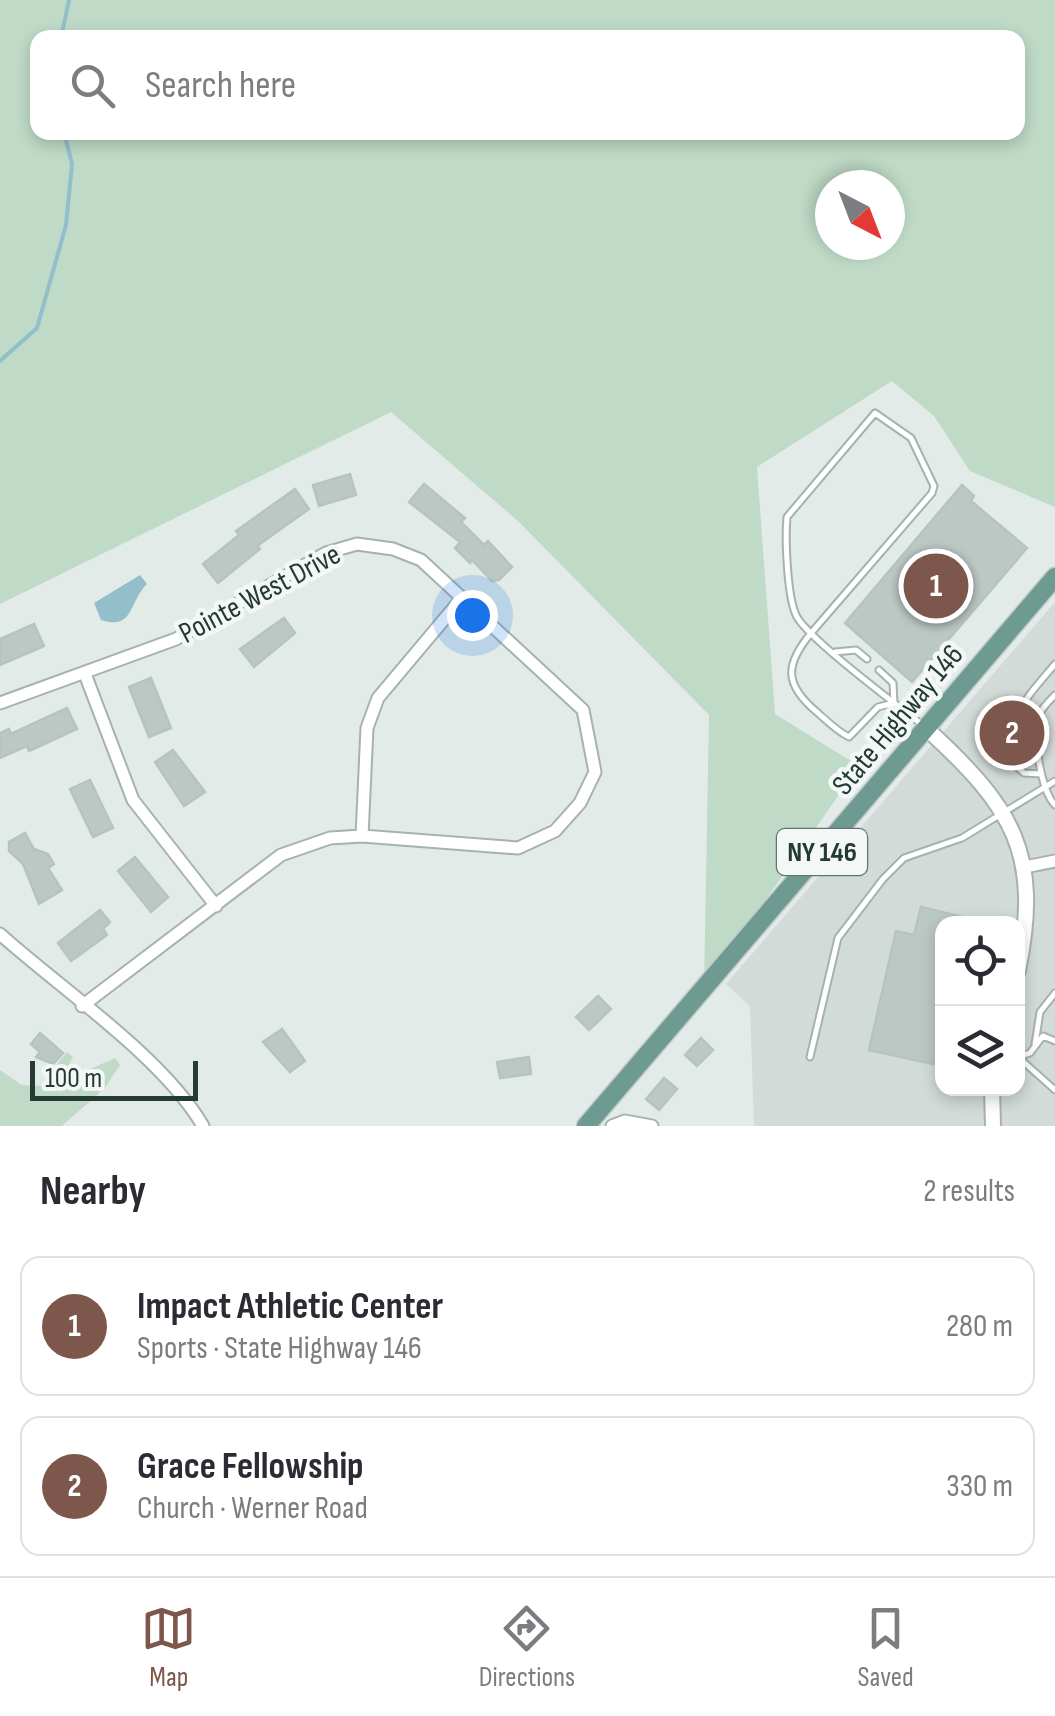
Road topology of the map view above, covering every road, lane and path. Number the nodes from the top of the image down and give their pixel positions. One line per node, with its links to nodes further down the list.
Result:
1 (1055, 576): 12 (main road, State Highway 146 / NY 146)
2 (462, 598): 8 (street, Pointe West Drive); 18 (street); 18 (street, Pointe West Drive)
3 (812, 632): 3 (lane); 4 (lane); 11 (lane)
4 (835, 652): 5 (lane); 11 (lane)
5 (867, 659)
6 (1055, 664): 13 (lane)
7 (879, 670): 11 (lane)
8 (85, 674): 10 (street, Pointe West Drive); 21 (street)
9 (1055, 694): 13 (lane)
10 (0, 702)
11 (894, 703): 12 (lane)
12 (927, 729): 17 (street); 34 (main road, State Highway 146 / NY 146)
13 (1041, 774): 15 (lane)
14 (1055, 781): 15 (lane)
15 (1042, 790): 16 (lane); 17 (lane)
16 (1055, 805)
17 (1004, 814): 20 (street); 29 (lane)
18 (362, 836): 21 (street, Pointe West Drive)
19 (1055, 861): 20 (street)
20 (1025, 867): 22 (street)
21 (216, 906): 25 (street, Pointe West Drive)
22 (1025, 917)
23 (0, 934): 25 (street)
24 (1055, 992): 27 (lane)
25 (82, 1006): 33 (street)
26 (1055, 1041): 27 (lane)
27 (1035, 1044): 28 (lane)
28 (1025, 1055)
29 (810, 1057)
30 (1025, 1063): 31 (lane)
31 (1055, 1090)
32 (992, 1096): 37 (street)
33 (204, 1126)
34 (586, 1126)
35 (612, 1126): 36 (street)
36 (652, 1126)
37 (993, 1126)

